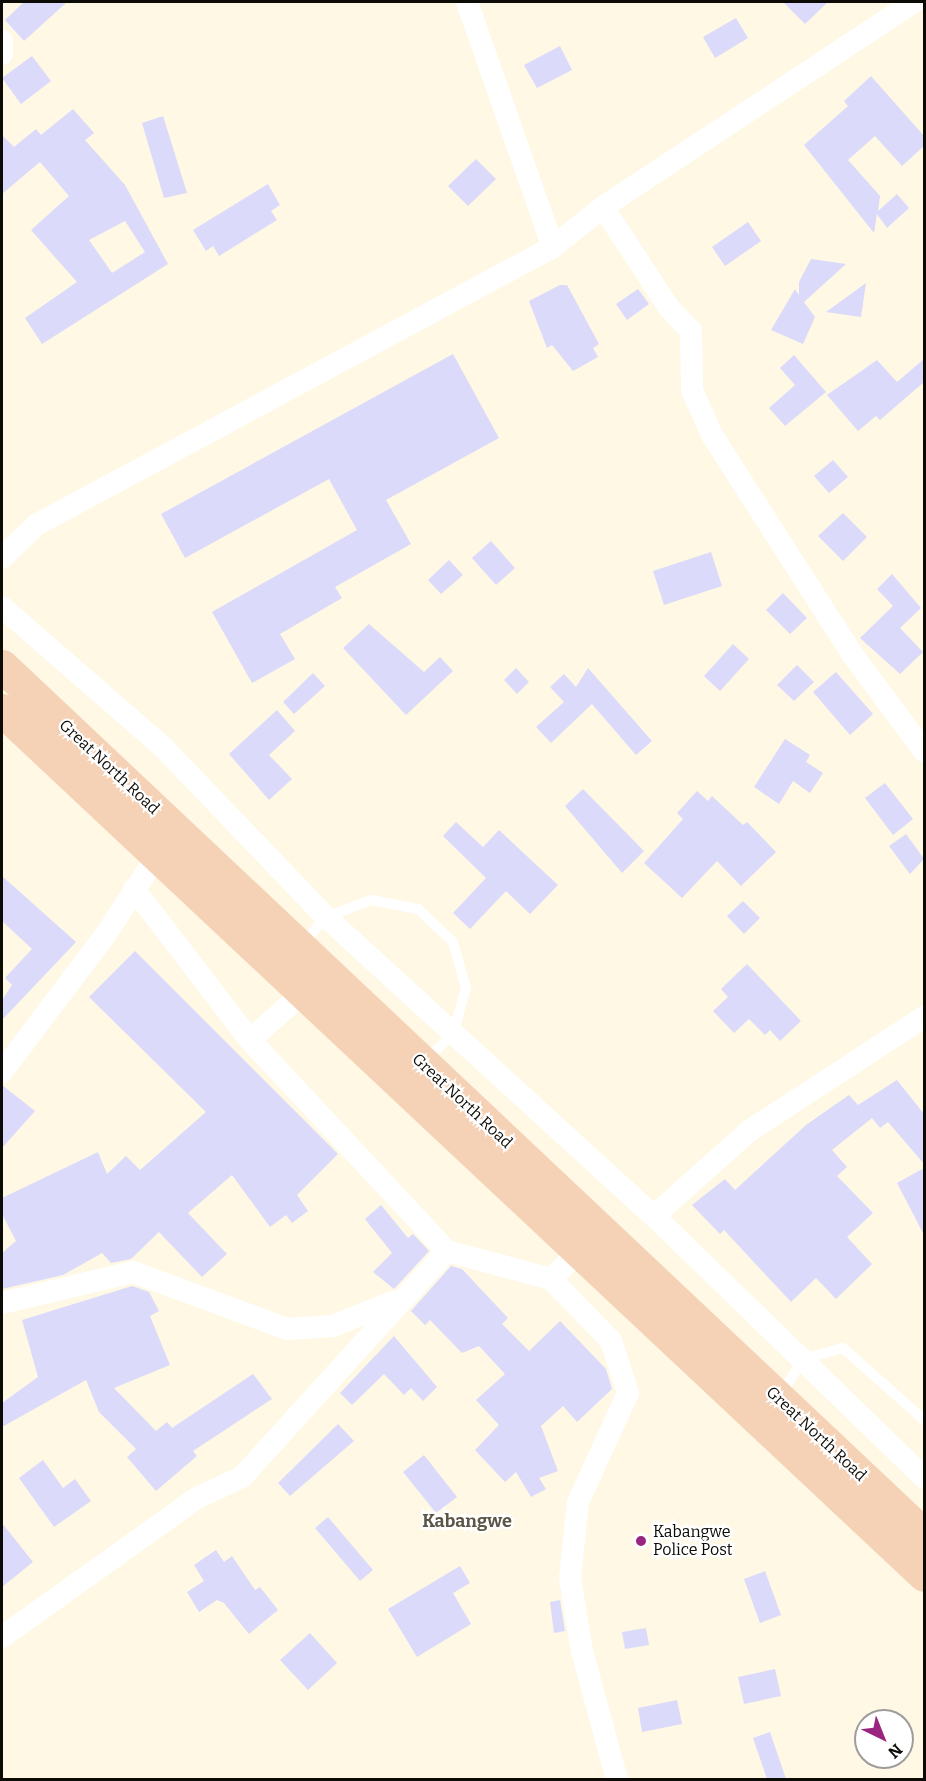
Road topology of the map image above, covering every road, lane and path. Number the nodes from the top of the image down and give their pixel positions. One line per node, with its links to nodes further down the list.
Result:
1 (467, 2): 6 (street)
2 (914, 2): 5 (street)
3 (2, 41): 4 (street)
4 (2, 54)
5 (603, 207): 6 (street); 11 (street)
6 (553, 247): 7 (street)
7 (2, 558)
8 (2, 607): 14 (street)
9 (2, 666): 15 (main road, Great North Road)
10 (2, 710): 12 (main road, Great North Road)
11 (924, 751)
12 (157, 856): 13 (street); 16 (main road, Great North Road)
13 (134, 889): 19 (street); 21 (street)
14 (326, 917): 15 (lane); 18 (street); 18 (lane)
15 (299, 949): 20 (main road, Great North Road)
16 (305, 991): 19 (street); 23 (main road, Great North Road)
17 (924, 1017): 22 (street)
18 (453, 1034): 20 (lane); 22 (street)
19 (250, 1040): 24 (street)
20 (423, 1064): 29 (main road, Great North Road)
21 (2, 1072)
22 (654, 1216): 28 (street)
23 (582, 1249): 25 (street); 33 (main road, Great North Road)
24 (447, 1251): 25 (street); 26 (street)
25 (551, 1279): 35 (street)
26 (399, 1299): 27 (street); 34 (street)
27 (2, 1303)
28 (803, 1359): 29 (lane); 30 (lane); 31 (street)
29 (778, 1398): 32 (main road, Great North Road)
30 (924, 1420)
31 (924, 1478)
32 (924, 1535)
33 (924, 1575)
34 (2, 1637)
35 (617, 1779)

